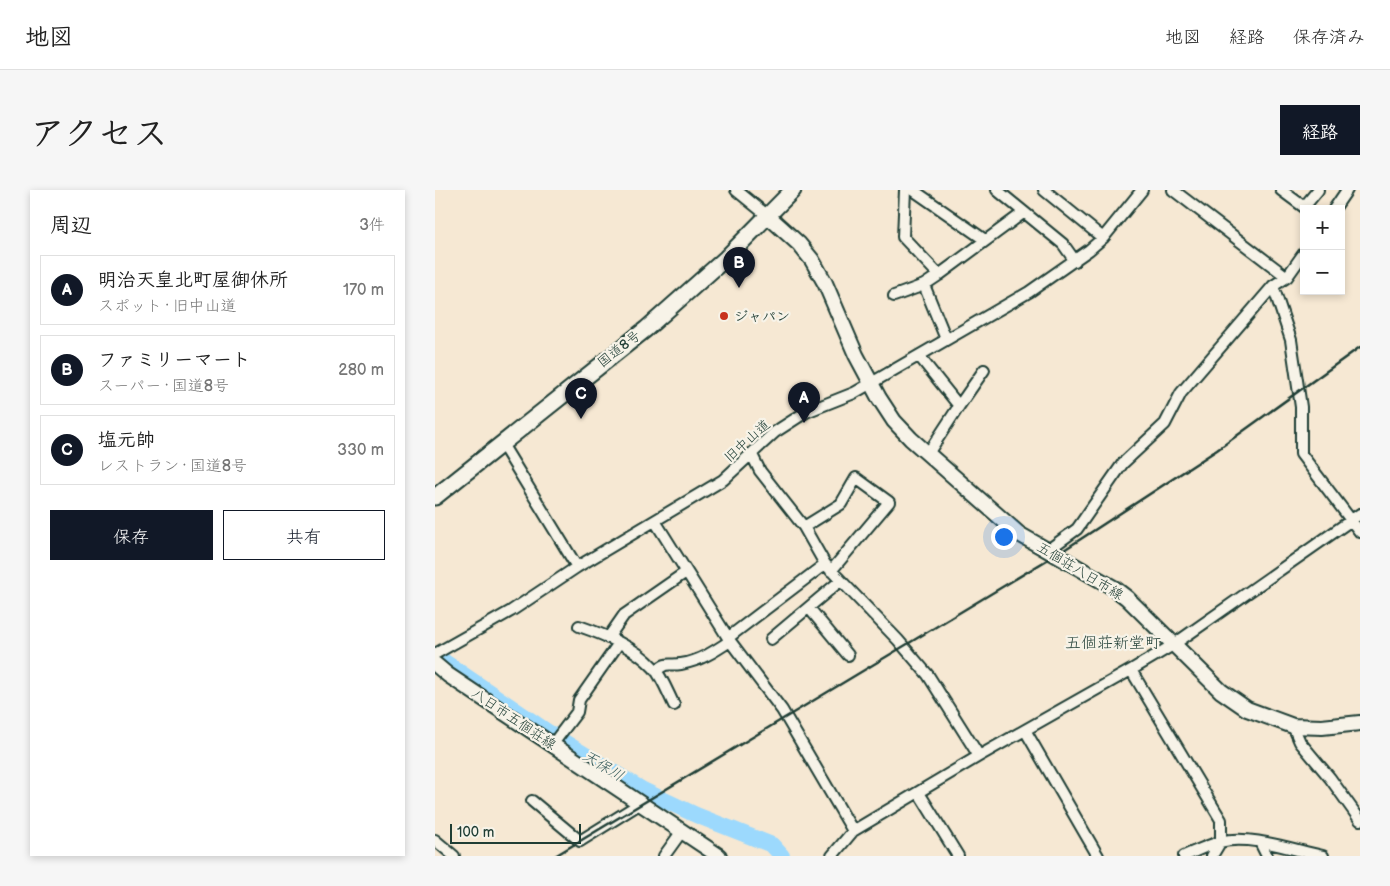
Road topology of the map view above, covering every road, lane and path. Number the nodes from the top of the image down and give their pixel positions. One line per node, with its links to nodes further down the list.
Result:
1 (736, 190): 14 (street)
2 (793, 190): 14 (highway, 国道8号)
3 (905, 190): 19 (street)
4 (913, 190): 16 (street)
5 (997, 190): 13 (street)
6 (1045, 190): 15 (street)
7 (1142, 190): 15 (street, 旧中山道)
8 (1173, 190): 20 (street)
9 (1281, 190): 10 (street)
10 (1318, 190)
11 (1347, 190): 12 (street)
12 (1337, 205)
13 (1023, 213): 16 (street); 18 (street)
14 (768, 216): 27 (main road, 五個荘八日市線); 29 (highway, 国道8号)
15 (1103, 238): 18 (street, 旧中山道)
16 (985, 240): 19 (street)
17 (1300, 259): 20 (street)
18 (1075, 261): 24 (street, 旧中山道)
19 (939, 275): 21 (street)
20 (1287, 277): 22 (street)
21 (924, 285): 23 (street); 24 (street)
22 (1273, 286): 34 (street); 38 (street)
23 (894, 296)
24 (946, 339): 25 (street, 旧中山道)
25 (919, 356): 27 (street, 旧中山道); 28 (street)
26 (984, 370): 28 (street)
27 (871, 383): 30 (street, 旧中山道); 31 (main road, 五個荘八日市線)
28 (959, 406): 31 (street)
29 (502, 444): 32 (highway, 国道8号); 39 (street)
30 (752, 455): 35 (street, 旧中山道); 36 (street)
31 (927, 455): 38 (main road, 五個荘八日市線)
32 (435, 497)
33 (1360, 514): 34 (street)
34 (1351, 520): 37 (street); 49 (street)
35 (655, 521): 39 (street, 旧中山道); 41 (street)
36 (804, 527): 40 (street); 40 (street)
37 (1360, 532)
38 (1048, 550): 49 (main road, 五個荘八日市線)
39 (577, 567): 50 (street, 旧中山道)
40 (828, 567): 42 (street); 46 (street)
41 (686, 572): 45 (street); 46 (street)
42 (840, 581): 43 (street); 60 (street)
43 (809, 608): 47 (street); 51 (street)
44 (579, 626): 45 (street)
45 (608, 638): 48 (street)
46 (729, 639): 54 (street); 66 (street)
47 (771, 639)
48 (619, 643): 54 (street); 59 (street)
49 (1173, 645): 53 (street); 57 (main road, 五個荘八日市線)
50 (435, 654)
51 (848, 655)
52 (435, 664): 59 (main road, 八日市五個荘線)
53 (1131, 670): 58 (street); 68 (street)
54 (656, 671): 55 (street)
55 (674, 705)
56 (1360, 723): 57 (main road, 五個荘八日市線)
57 (1293, 726): 64 (street)
58 (1025, 730): 60 (street); 75 (street)
59 (552, 745): 63 (main road, 八日市五個荘線)
60 (979, 756): 61 (street)
61 (919, 793): 66 (street); 74 (street)
62 (532, 801): 63 (street)
63 (641, 803): 65 (main road, 八日市五個荘線)
64 (1360, 820)
65 (682, 831): 71 (street); 72 (main road, 八日市五個荘線)
66 (853, 831): 73 (street)
67 (435, 840): 70 (street)
68 (1221, 841): 69 (street); 76 (street); 77 (street)
69 (1260, 842): 78 (street); 79 (street)
70 (454, 856)
71 (664, 856)
72 (719, 856)
73 (832, 856)
74 (958, 856)
75 (1098, 856)
76 (1184, 856)
77 (1212, 856)
78 (1267, 856)
79 (1323, 856)

